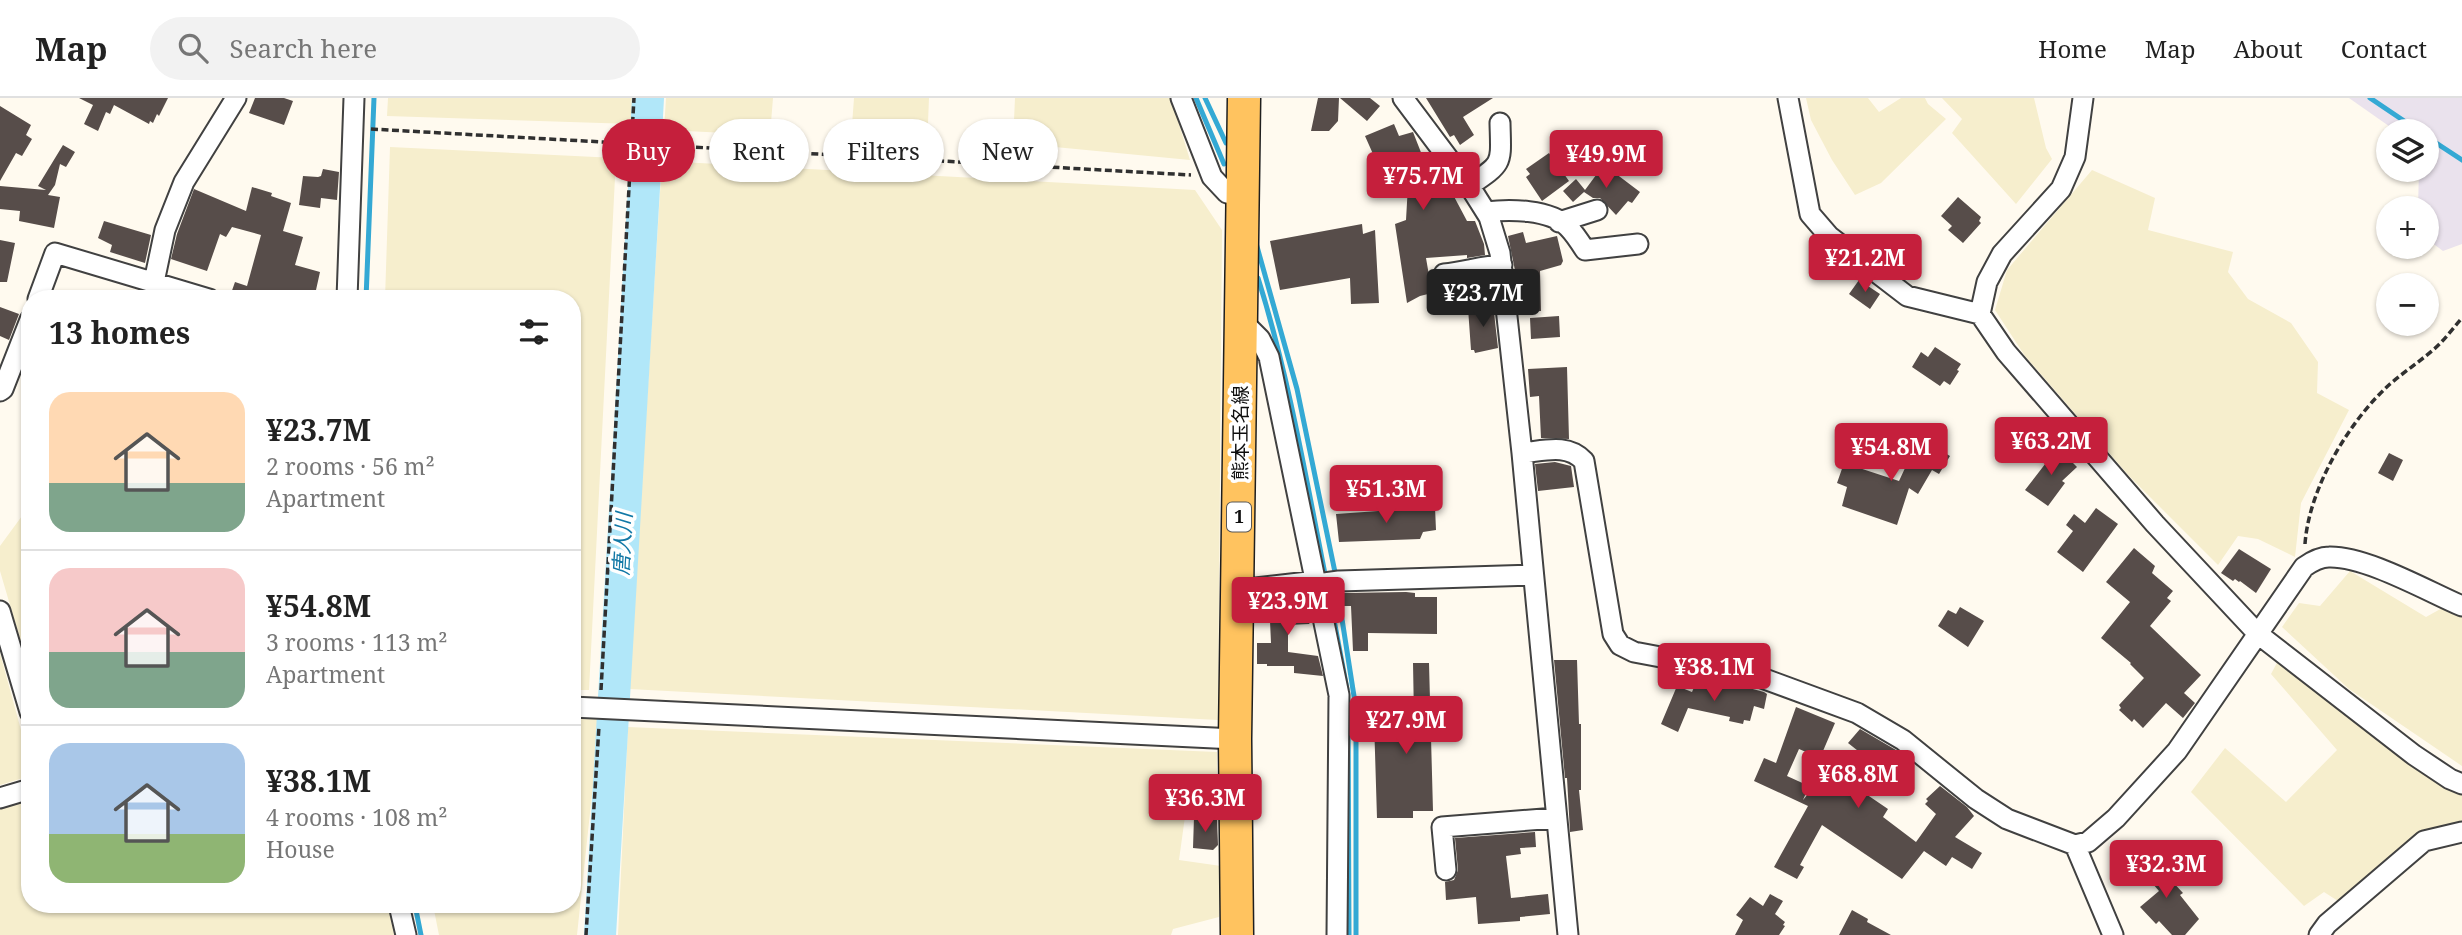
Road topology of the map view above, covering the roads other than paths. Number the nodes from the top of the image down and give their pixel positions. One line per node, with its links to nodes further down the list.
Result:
1 (236, 98): 17 (street)
2 (354, 98): 20 (street)
3 (1181, 98): 10 (street)
4 (1244, 98): 10 (main road, 熊本玉名線 / 1)
5 (1404, 98): 9 (street)
6 (1788, 98): 21 (street)
7 (2083, 98): 21 (street)
8 (1500, 123): 9 (street)
9 (1469, 186): 12 (street)
10 (1242, 195): 22 (main road, 熊本玉名線 / 1)
11 (1597, 210): 13 (street)
12 (1486, 212): 13 (street); 15 (street)
13 (1559, 222): 14 (street)
14 (1638, 244)
15 (1502, 265): 16 (street); 25 (street)
16 (1444, 274)
17 (155, 282): 18 (street); 19 (street)
18 (41, 290)
19 (180, 290)
20 (347, 290)
21 (1980, 314): 31 (street)
22 (1240, 319): 27 (street); 28 (main road, 熊本玉名線 / 1)
23 (21, 341): 24 (street)
24 (0, 391)
25 (1522, 453): 26 (street); 40 (street)
26 (1533, 575): 27 (street); 38 (street)
27 (1324, 583): 28 (street); 45 (street)
28 (1238, 590): 34 (main road, 熊本玉名線 / 1)
29 (2462, 606): 31 (street)
30 (0, 611): 32 (street)
31 (2258, 634): 35 (street); 40 (street)
32 (21, 682)
33 (581, 708): 34 (street)
34 (1235, 739): 44 (main road, 熊本玉名線 / 1)
35 (2462, 783)
36 (21, 792): 37 (street)
37 (0, 798)
38 (1556, 818): 41 (street); 46 (street)
39 (2462, 832): 48 (street)
40 (2075, 845): 47 (street)
41 (1446, 870)
42 (401, 913): 43 (street)
43 (406, 935)
44 (1237, 935)
45 (1337, 935)
46 (1567, 935)
47 (2113, 935)
48 (2319, 935)

